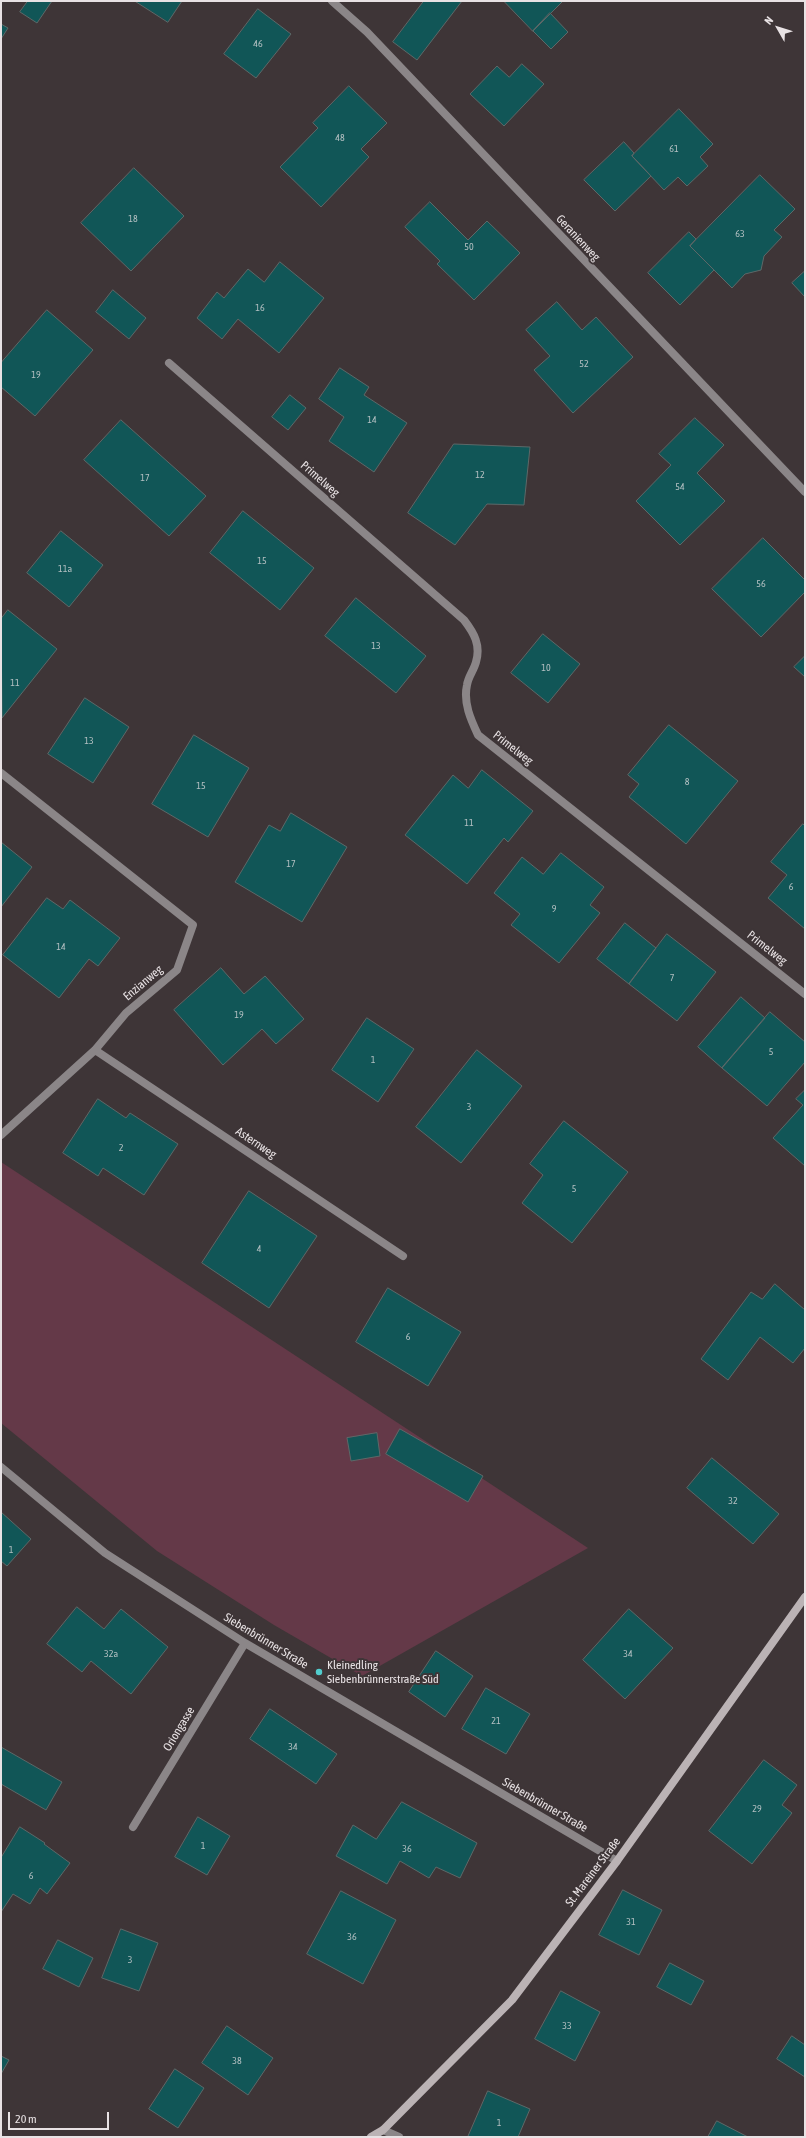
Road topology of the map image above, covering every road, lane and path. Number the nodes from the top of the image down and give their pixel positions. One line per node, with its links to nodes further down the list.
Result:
1 (332, 1): 3 (street, Geranienweg)
2 (169, 363): 5 (street, Primelweg)
3 (805, 492)
4 (1, 773): 6 (street, Enzianweg)
5 (805, 994)
6 (94, 1050): 7 (street, Enzianweg); 8 (street, Asternweg)
7 (1, 1135)
8 (403, 1256)
9 (1, 1467): 11 (street, Siebenbrünner Straße)
10 (805, 1597): 13 (street, St. Mareiner Straße)
11 (245, 1643): 12 (street, Oriongasse); 13 (street, Siebenbrünner Straße)
12 (133, 1827)
13 (617, 1861): 14 (street, St. Mareiner Straße)
14 (383, 2130): 15 (street, St. Mareiner Straße); 16 (street)
15 (371, 2137)
16 (399, 2137)

